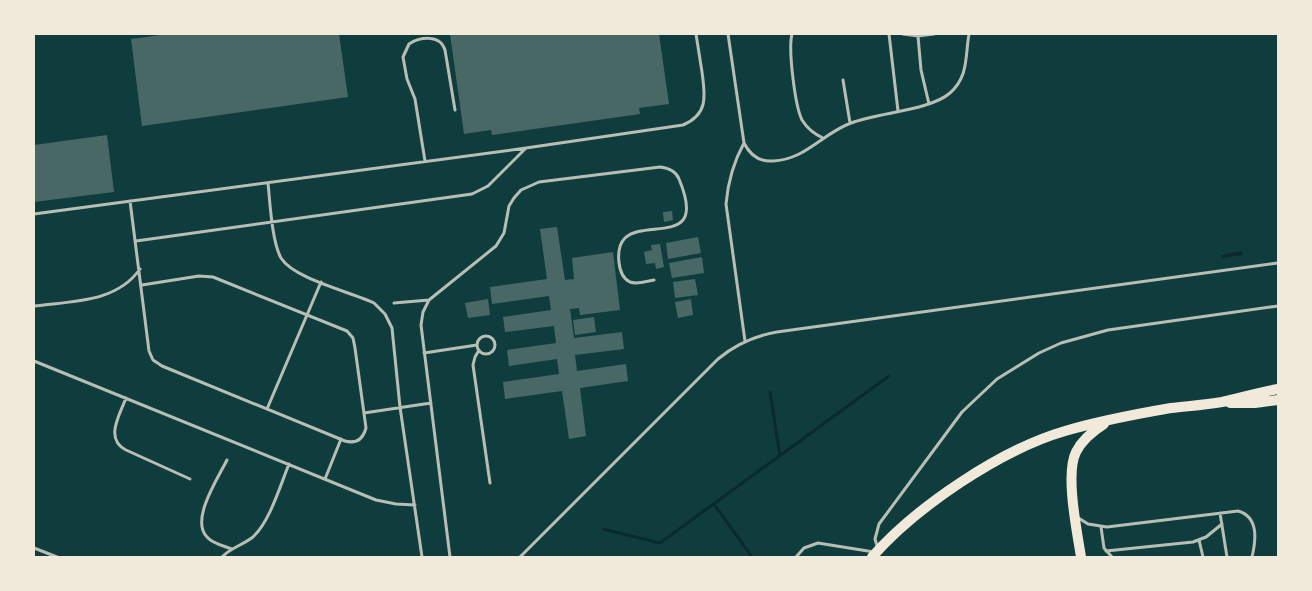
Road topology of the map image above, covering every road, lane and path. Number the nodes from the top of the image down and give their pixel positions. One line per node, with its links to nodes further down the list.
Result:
1 (696, 34): 16 (lane)
2 (728, 34): 15 (lane)
3 (792, 34): 14 (lane)
4 (889, 34): 12 (lane)
5 (903, 34): 8 (lane)
6 (934, 34): 8 (lane)
7 (969, 34): 10 (lane)
8 (918, 36): 10 (lane)
9 (843, 80): 13 (lane)
10 (929, 104): 12 (lane)
11 (455, 110): 17 (lane)
12 (898, 111): 13 (lane)
13 (850, 123): 14 (lane)
14 (823, 138): 15 (lane)
15 (744, 143): 33 (lane)
16 (526, 148): 17 (lane); 21 (lane)
17 (425, 161): 18 (lane)
18 (268, 183): 19 (lane); 21 (lane)
19 (130, 201): 20 (lane); 22 (lane)
20 (34, 214)
21 (273, 221): 22 (lane); 26 (lane)
22 (136, 241): 24 (lane)
23 (1278, 263): 33 (lane)
24 (140, 269): 27 (lane); 30 (lane)
25 (654, 280): 28 (lane)
26 (321, 282): 32 (lane); 43 (lane)
27 (142, 285): 32 (lane); 44 (lane)
28 (429, 300): 29 (lane); 36 (lane)
29 (394, 303)
30 (34, 306)
31 (1278, 306): 62 (lane)
32 (307, 314): 44 (lane); 45 (lane)
33 (745, 341): 67 (lane)
34 (477, 345): 35 (lane); 35 (lane); 36 (lane)
35 (479, 350): 52 (lane)
36 (424, 353): 42 (lane)
37 (34, 361): 39 (lane)
38 (1278, 389): 41 (main road)
39 (126, 398): 49 (lane); 50 (lane)
40 (1278, 400): 41 (main road)
41 (1222, 402): 46 (main road)
42 (431, 403): 43 (lane); 66 (lane)
43 (400, 408): 45 (lane); 53 (lane)
44 (267, 409): 47 (lane)
45 (364, 412): 47 (lane)
46 (1117, 419): 55 (main road); 62 (main road)
47 (341, 439): 51 (lane)
48 (227, 460): 60 (lane)
49 (289, 464): 51 (lane); 60 (lane)
50 (190, 479)
51 (325, 479): 53 (lane)
52 (490, 483)
53 (415, 505): 65 (lane)
54 (1220, 512): 56 (lane); 57 (lane); 73 (lane)
55 (1075, 516): 57 (lane); 69 (main road)
56 (1222, 524): 58 (lane); 72 (lane)
57 (1101, 527): 61 (lane)
58 (1199, 540): 61 (lane); 71 (lane)
59 (34, 548): 63 (lane)
60 (232, 549): 64 (lane)
61 (1106, 551): 70 (lane)
62 (875, 553): 68 (lane)
63 (58, 557)
64 (222, 557)
65 (422, 557)
66 (450, 557)
67 (520, 557)
68 (796, 557)
69 (1081, 557)
70 (1112, 557)
71 (1203, 557)
72 (1227, 557)
73 (1252, 557)

